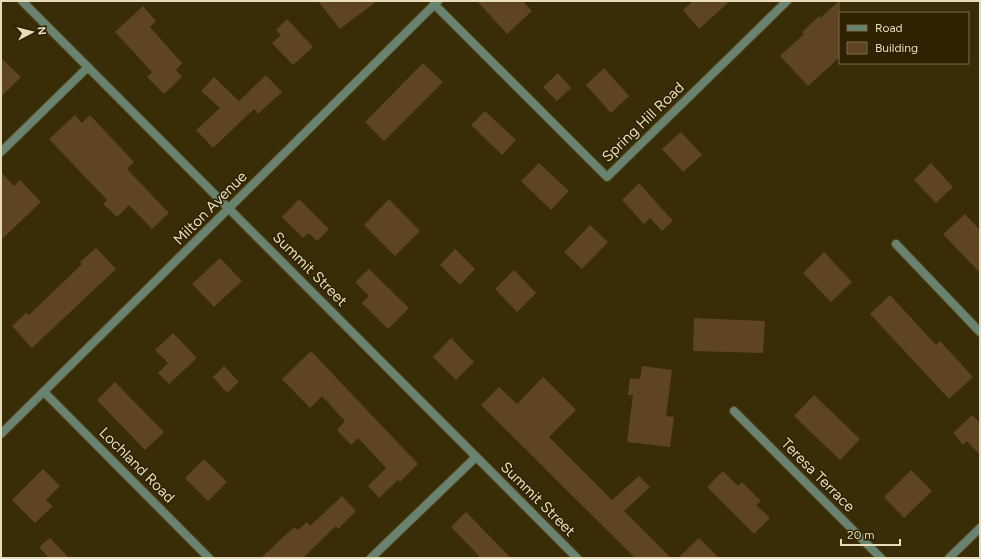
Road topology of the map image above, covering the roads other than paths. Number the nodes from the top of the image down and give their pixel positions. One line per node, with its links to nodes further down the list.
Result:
1 (22, 1): 4 (street, Summit Street)
2 (787, 1): 3 (street, Spring Hill Road)
3 (436, 3): 6 (street, Milton Avenue)
4 (88, 67): 5 (street); 6 (street, Summit Street)
5 (1, 152)
6 (229, 208): 9 (street, Milton Avenue); 12 (street, Summit Street)
7 (896, 244): 8 (street)
8 (980, 332)
9 (44, 392): 11 (street, Milton Avenue); 14 (street, Lochland Road)
10 (734, 411): 17 (street, Teresa Terrace)
11 (1, 434)
12 (476, 457): 15 (street); 16 (street, Summit Street)
13 (980, 528): 18 (street)
14 (209, 558)
15 (371, 558)
16 (577, 558)
17 (881, 558)
18 (949, 558)

